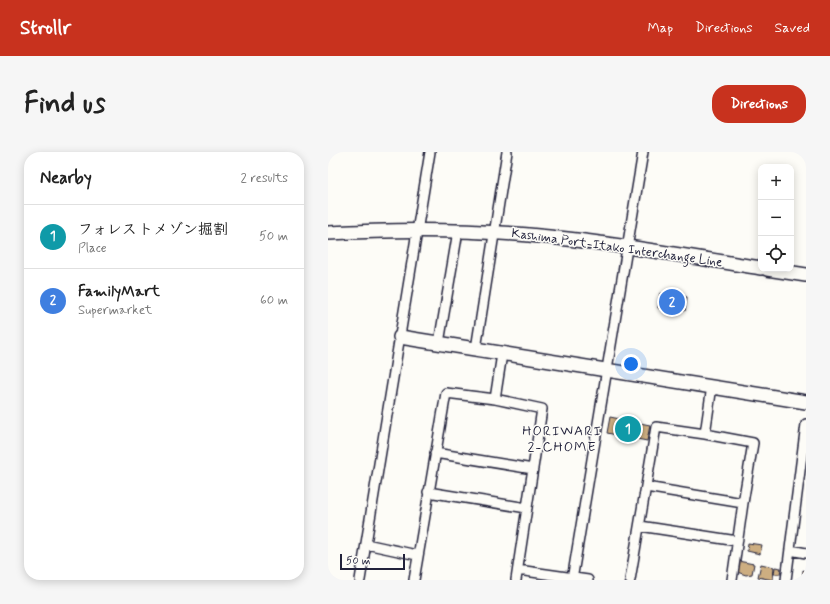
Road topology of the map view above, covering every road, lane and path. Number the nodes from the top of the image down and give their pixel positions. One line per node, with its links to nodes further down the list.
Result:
1 (430, 152): 4 (street)
2 (507, 152): 7 (street)
3 (642, 152): 8 (street)
4 (418, 230): 5 (main road, Kashima Port-Itako Interchange Line); 6 (main road, Kashima Port-Itako Interchange Line); 12 (street)
5 (458, 231): 7 (main road, Kashima Port-Itako Interchange Line); 13 (street)
6 (328, 232)
7 (495, 233): 8 (main road, Kashima Port-Itako Interchange Line); 14 (street)
8 (627, 247): 9 (main road, Kashima Port-Itako Interchange Line); 16 (street)
9 (758, 268)
10 (786, 272): 11 (main road)
11 (806, 275)
12 (400, 337): 13 (main road); 30 (street)
13 (439, 343): 14 (main road)
14 (476, 349): 15 (main road)
15 (502, 354): 16 (main road); 18 (street)
16 (606, 369): 17 (main road); 35 (street)
17 (712, 386): 19 (main road); 21 (street)
18 (495, 399): 22 (street); 23 (street)
19 (806, 402)
20 (806, 424): 31 (street)
21 (706, 434): 24 (street); 26 (street)
22 (435, 453): 23 (street); 25 (street)
23 (533, 469): 27 (street)
24 (646, 487): 26 (street); 28 (street)
25 (428, 492): 27 (street); 33 (street)
26 (743, 503): 29 (street)
27 (527, 508): 34 (street)
28 (640, 526): 29 (street); 40 (street)
29 (737, 542): 41 (street)
30 (366, 544): 33 (street); 36 (street)
31 (790, 550): 32 (street); 42 (street)
32 (806, 553)
33 (417, 555): 37 (street)
34 (518, 570): 35 (street); 38 (street)
35 (572, 579): 39 (street)
36 (360, 580)
37 (414, 580)
38 (516, 580)
39 (588, 580)
40 (630, 580)
41 (732, 580)
42 (786, 580)

